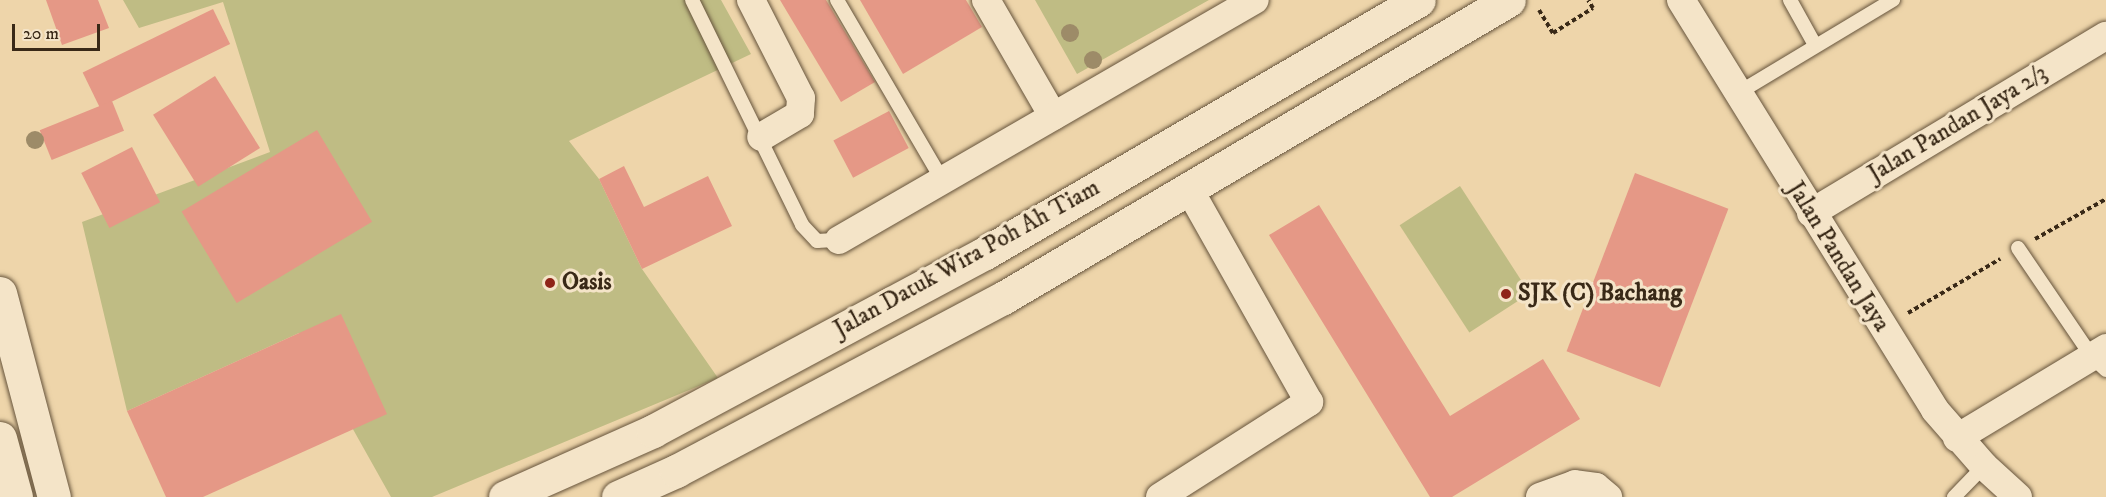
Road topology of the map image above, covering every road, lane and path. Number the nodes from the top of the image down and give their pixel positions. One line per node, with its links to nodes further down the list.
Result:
1 (692, 0): 18 (lane)
2 (751, 0): 18 (street)
3 (837, 0): 19 (lane)
4 (986, 0): 17 (street)
5 (1255, 0): 13 (street)
6 (1419, 0): 33 (street, Jalan Datuk Wira Poh Ah Tiam)
7 (1509, 0): 20 (street, Jalan Datuk Wira Poh Ah Tiam)
8 (1533, 0): 9 (path)
9 (1587, 0)
10 (1681, 0): 16 (street, Jalan Pandan Jaya)
11 (1790, 0): 15 (lane)
12 (1893, 0): 15 (lane)
13 (1221, 9): 17 (street)
14 (2106, 36): 22 (street, Jalan Pandan Jaya 2/3)
15 (1815, 45): 16 (lane)
16 (1738, 93): 22 (street, Jalan Pandan Jaya)
17 (1053, 116): 19 (street)
18 (761, 137): 23 (lane)
19 (942, 180): 23 (street)
20 (1189, 189): 34 (street, Jalan Datuk Wira Poh Ah Tiam); 35 (street)
21 (2106, 199): 24 (path)
22 (1811, 213): 26 (street, Jalan Pandan Jaya)
23 (839, 240)
24 (2018, 248): 26 (path); 27 (lane)
25 (0, 293): 32 (street)
26 (1882, 328): 29 (street, Jalan Pandan Jaya)
27 (2101, 358): 29 (street)
28 (0, 438): 31 (street)
29 (1957, 438): 30 (street, Jalan Pandan Jaya)
30 (1984, 466): 38 (lane); 39 (street, Jalan Pandan Jaya)
31 (16, 497)
32 (54, 497)
33 (505, 497)
34 (618, 497)
35 (1160, 497)
36 (1540, 497): 37 (street)
37 (1608, 497)
38 (1954, 497)
39 (2018, 497)

